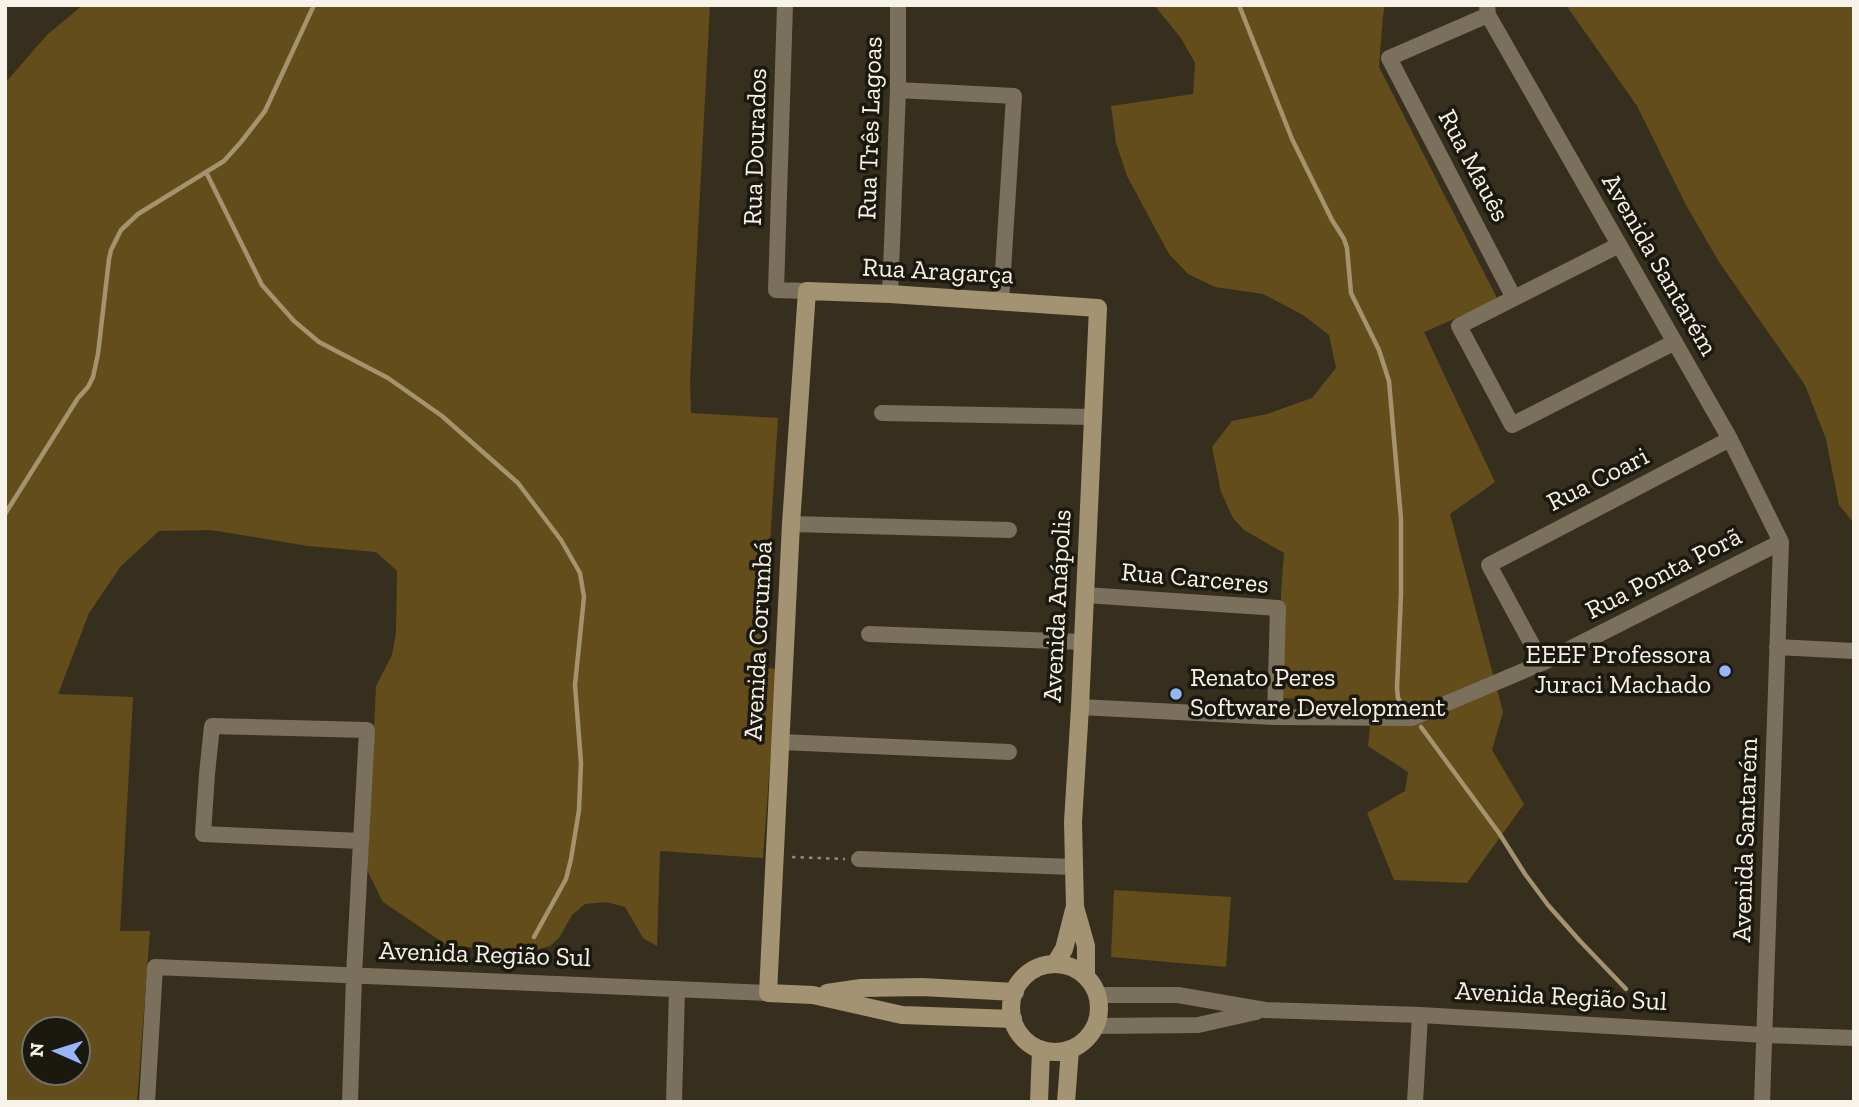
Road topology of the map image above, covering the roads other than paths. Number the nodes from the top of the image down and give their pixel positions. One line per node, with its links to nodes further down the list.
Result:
1 (785, 5): 6 (street, Rua Dourados)
2 (898, 5): 4 (street, Rua Três Lagoas)
3 (1487, 10): 5 (street, Avenida Santarém); 9 (street, Rua Mauês)
4 (898, 90): 8 (street, Rua Três Lagoas); 10 (street)
5 (1619, 245): 9 (street); 12 (street, Avenida Santarém)
6 (776, 290): 7 (street, Rua Aragarça)
7 (807, 291): 8 (street, Rua Aragarça); 16 (street, Avenida Corumbá)
8 (890, 294): 10 (street, Rua Aragarça)
9 (1514, 298): 12 (street)
10 (1001, 302): 11 (street, Rua Aragarça)
11 (1098, 308): 14 (street, Avenida Anápolis)
12 (1675, 342): 15 (street, Avenida Santarém)
13 (882, 413): 14 (street)
14 (1093, 417): 19 (street, Avenida Anápolis)
15 (1730, 439): 18 (street, Avenida Santarém); 24 (street, Rua Coari)
16 (792, 524): 17 (street); 27 (street, Avenida Corumbá)
17 (1009, 530)
18 (1781, 542): 22 (street, Avenida Santarém); 24 (street, Rua Ponta Porã)
19 (1085, 595): 21 (street, Avenida Anápolis); 26 (street, Rua Carceres)
20 (869, 634): 21 (street)
21 (1083, 642): 25 (street, Avenida Anápolis)
22 (1777, 647): 23 (street); 45 (street, Avenida Santarém)
23 (1854, 651)
24 (1542, 663): 26 (street, Rua Ponta Porã)
25 (1080, 707): 26 (street, Rua Ponta Porã); 31 (street, Avenida Anápolis)
26 (1275, 717)
27 (780, 742): 28 (street); 38 (street, Avenida Corumbá)
28 (1009, 752)
29 (361, 841): 29 (street); 34 (street)
30 (859, 859): 31 (street)
31 (1073, 867): 32 (street, Avenida Anápolis)
32 (1075, 907): 33 (street, Avenida Anápolis); 35 (street, Avenida Anápolis)
33 (1055, 964): 35 (street); 37 (street)
34 (354, 975): 36 (street, Avenida Região Sul); 49 (street, Avenida Região Sul); 50 (street)
35 (1086, 977): 40 (street)
36 (677, 989): 38 (street, Avenida Região Sul); 51 (street)
37 (1015, 992): 39 (street, Avenida Região Sul); 43 (street)
38 (768, 993): 39 (street, Avenida Região Sul)
39 (813, 995): 43 (street, Avenida Região Sul)
40 (1097, 995): 41 (street, Avenida Região Sul); 44 (street)
41 (1265, 1010): 42 (street, Avenida Região Sul); 44 (street, Avenida Região Sul)
42 (1420, 1015): 45 (street, Avenida Região Sul); 54 (street)
43 (1013, 1019): 47 (street)
44 (1096, 1026): 48 (street)
45 (1765, 1035): 46 (street, Avenida Região Sul); 55 (street, Avenida Santarém)
46 (1854, 1038)
47 (1041, 1050): 48 (street); 52 (street)
48 (1070, 1050): 53 (street)
49 (147, 1102)
50 (350, 1102)
51 (674, 1102)
52 (1039, 1102)
53 (1066, 1102)
54 (1415, 1102)
55 (1762, 1102)

